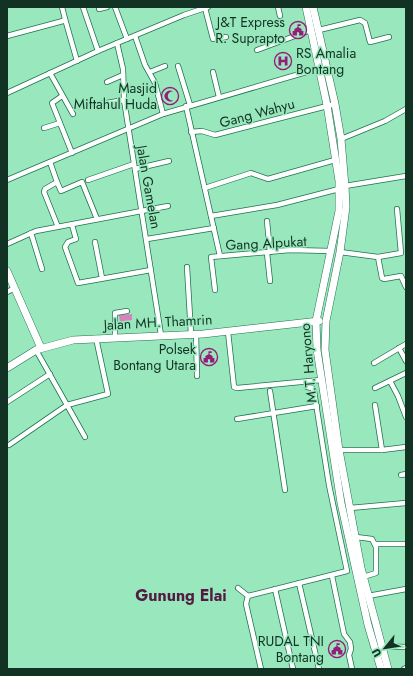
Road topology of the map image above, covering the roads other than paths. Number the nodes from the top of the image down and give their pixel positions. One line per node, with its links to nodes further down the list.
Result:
1 (62, 7): 11 (street)
2 (83, 7): 21 (street)
3 (107, 7): 9 (street)
4 (115, 7): 18 (street)
5 (206, 7): 15 (street); 16 (street)
6 (278, 7): 10 (street)
7 (306, 7): 12 (main road, M.T. Haryono)
8 (313, 7): 13 (main road, M.T. Haryono)
9 (99, 9)
10 (280, 16)
11 (65, 19): 14 (street); 22 (street)
12 (311, 30): 20 (street); 25 (main road, M.T. Haryono)
13 (319, 30): 17 (street); 35 (main road, M.T. Haryono)
14 (7, 36)
15 (135, 36): 18 (street); 26 (street)
16 (226, 37)
17 (389, 37)
18 (127, 39): 19 (street)
19 (117, 43): 21 (street); 29 (street, Jalan Gamelan)
20 (257, 50)
21 (98, 51): 22 (street)
22 (77, 61): 28 (street)
23 (165, 66): 26 (street)
24 (178, 66): 37 (street)
25 (320, 68): 33 (street); 35 (main road, M.T. Haryono)
26 (150, 72): 40 (street)
27 (213, 72): 33 (street)
28 (50, 74): 31 (street); 32 (street)
29 (123, 75): 30 (street); 34 (street, Jalan Gamelan)
30 (107, 82)
31 (7, 93)
32 (62, 96): 39 (street); 41 (street)
33 (219, 97): 37 (street)
34 (124, 100): 36 (street); 43 (street, Jalan Gamelan)
35 (331, 104): 44 (street, Gang Wahyu); 45 (main road, M.T. Haryono); 47 (main road, M.T. Haryono)
36 (95, 105)
37 (188, 106): 40 (street); 44 (street)
38 (406, 109): 45 (street)
39 (73, 114)
40 (163, 114): 43 (street)
41 (60, 123): 42 (street); 46 (street)
42 (44, 128)
43 (128, 128): 46 (street); 50 (street, Jalan Gamelan)
44 (192, 132): 55 (street)
45 (341, 139): 56 (main road, M.T. Haryono)
46 (72, 152): 49 (street)
47 (335, 160): 55 (street); 56 (main road, M.T. Haryono)
48 (169, 161): 50 (street)
49 (50, 162): 52 (street); 54 (street)
50 (134, 167): 53 (street); 59 (street, Jalan Gamelan)
51 (406, 176): 56 (street)
52 (7, 180)
53 (88, 180)
54 (57, 182): 61 (street); 64 (street)
55 (205, 188): 60 (street)
56 (342, 188): 60 (street); 70 (main road, M.T. Haryono); 71 (main road, M.T. Haryono)
57 (168, 206): 59 (street)
58 (397, 209): 74 (street)
59 (141, 211): 61 (street); 67 (street, Jalan Gamelan)
60 (211, 216): 65 (street)
61 (97, 219): 63 (street)
62 (267, 221): 72 (street)
63 (72, 224): 64 (street); 79 (street)
64 (58, 228): 66 (street)
65 (214, 228): 67 (street); 73 (street)
66 (31, 233): 69 (street); 76 (street)
67 (147, 239): 77 (street, Jalan Gamelan)
68 (95, 242): 79 (street)
69 (7, 244)
70 (331, 251): 72 (street, Gang Alpukat); 86 (main road, M.T. Haryono)
71 (340, 252): 74 (street); 87 (main road, M.T. Haryono)
72 (269, 253): 73 (street, Gang Alpukat); 80 (street)
73 (220, 256): 83 (street, Gang Alpukat)
74 (378, 257): 81 (street)
75 (187, 267): 89 (street)
76 (42, 269)
77 (151, 270): 79 (street); 90 (street, Jalan Gamelan)
78 (7, 271): 82 (main road)
79 (102, 278)
80 (270, 281)
81 (406, 287)
82 (15, 288): 84 (street); 95 (main road)
83 (215, 290)
84 (7, 292)
85 (127, 312): 91 (street)
86 (316, 321): 87 (main road, Jalan MH. Thamrin); 88 (main road, Jalan MH. Thamrin); 102 (main road, M.T. Haryono)
87 (326, 321): 117 (main road, M.T. Haryono)
88 (228, 332): 89 (main road, Jalan MH. Thamrin); 102 (street)
89 (193, 334): 90 (main road, Jalan MH. Thamrin); 101 (street)
90 (161, 335): 91 (main road, Jalan MH. Thamrin)
91 (114, 337): 92 (main road, Jalan MH. Thamrin)
92 (96, 338): 95 (main road, Jalan MH. Thamrin); 109 (street)
93 (406, 344): 94 (street)
94 (399, 348): 96 (street); 97 (street)
95 (38, 349): 98 (main road, Jalan MH. Thamrin); 100 (street)
96 (406, 362)
97 (374, 363)
98 (7, 368)
99 (406, 373): 103 (street)
100 (50, 374): 107 (street); 109 (street)
101 (197, 376)
102 (321, 380): 125 (main road, M.T. Haryono)
103 (390, 381): 105 (street); 112 (street)
104 (307, 387): 110 (street)
105 (375, 388)
106 (270, 391): 111 (street)
107 (7, 402)
108 (375, 405): 118 (street)
109 (67, 406): 114 (street); 115 (street)
110 (317, 406): 111 (street); 126 (street)
111 (273, 413): 113 (street); 119 (street)
112 (406, 417)
113 (237, 419)
114 (85, 437)
115 (9, 445)
116 (406, 447): 118 (street)
117 (339, 450): 118 (street); 121 (main road, M.T. Haryono)
118 (382, 450)
119 (285, 490)
120 (406, 503): 121 (street)
121 (350, 508): 122 (main road, M.T. Haryono)
122 (356, 537): 123 (street); 125 (main road, M.T. Haryono)
123 (375, 544): 124 (street); 128 (street)
124 (406, 544)
125 (358, 569): 126 (street); 128 (main road, M.T. Haryono); 141 (main road, M.T. Haryono)
126 (347, 571): 127 (street)
127 (332, 576): 129 (street); 140 (street)
128 (363, 577): 134 (main road, M.T. Haryono)
129 (299, 583): 131 (street); 139 (street)
130 (238, 588): 133 (street)
131 (275, 589): 133 (street); 138 (street)
132 (406, 590): 134 (street)
133 (248, 596): 137 (street)
134 (368, 596): 135 (main road, M.T. Haryono)
135 (381, 646): 136 (street); 142 (main road, M.T. Haryono)
136 (406, 647)
137 (261, 669)
138 (293, 669)
139 (319, 669)
140 (352, 669)
141 (380, 669)
142 (388, 669)

